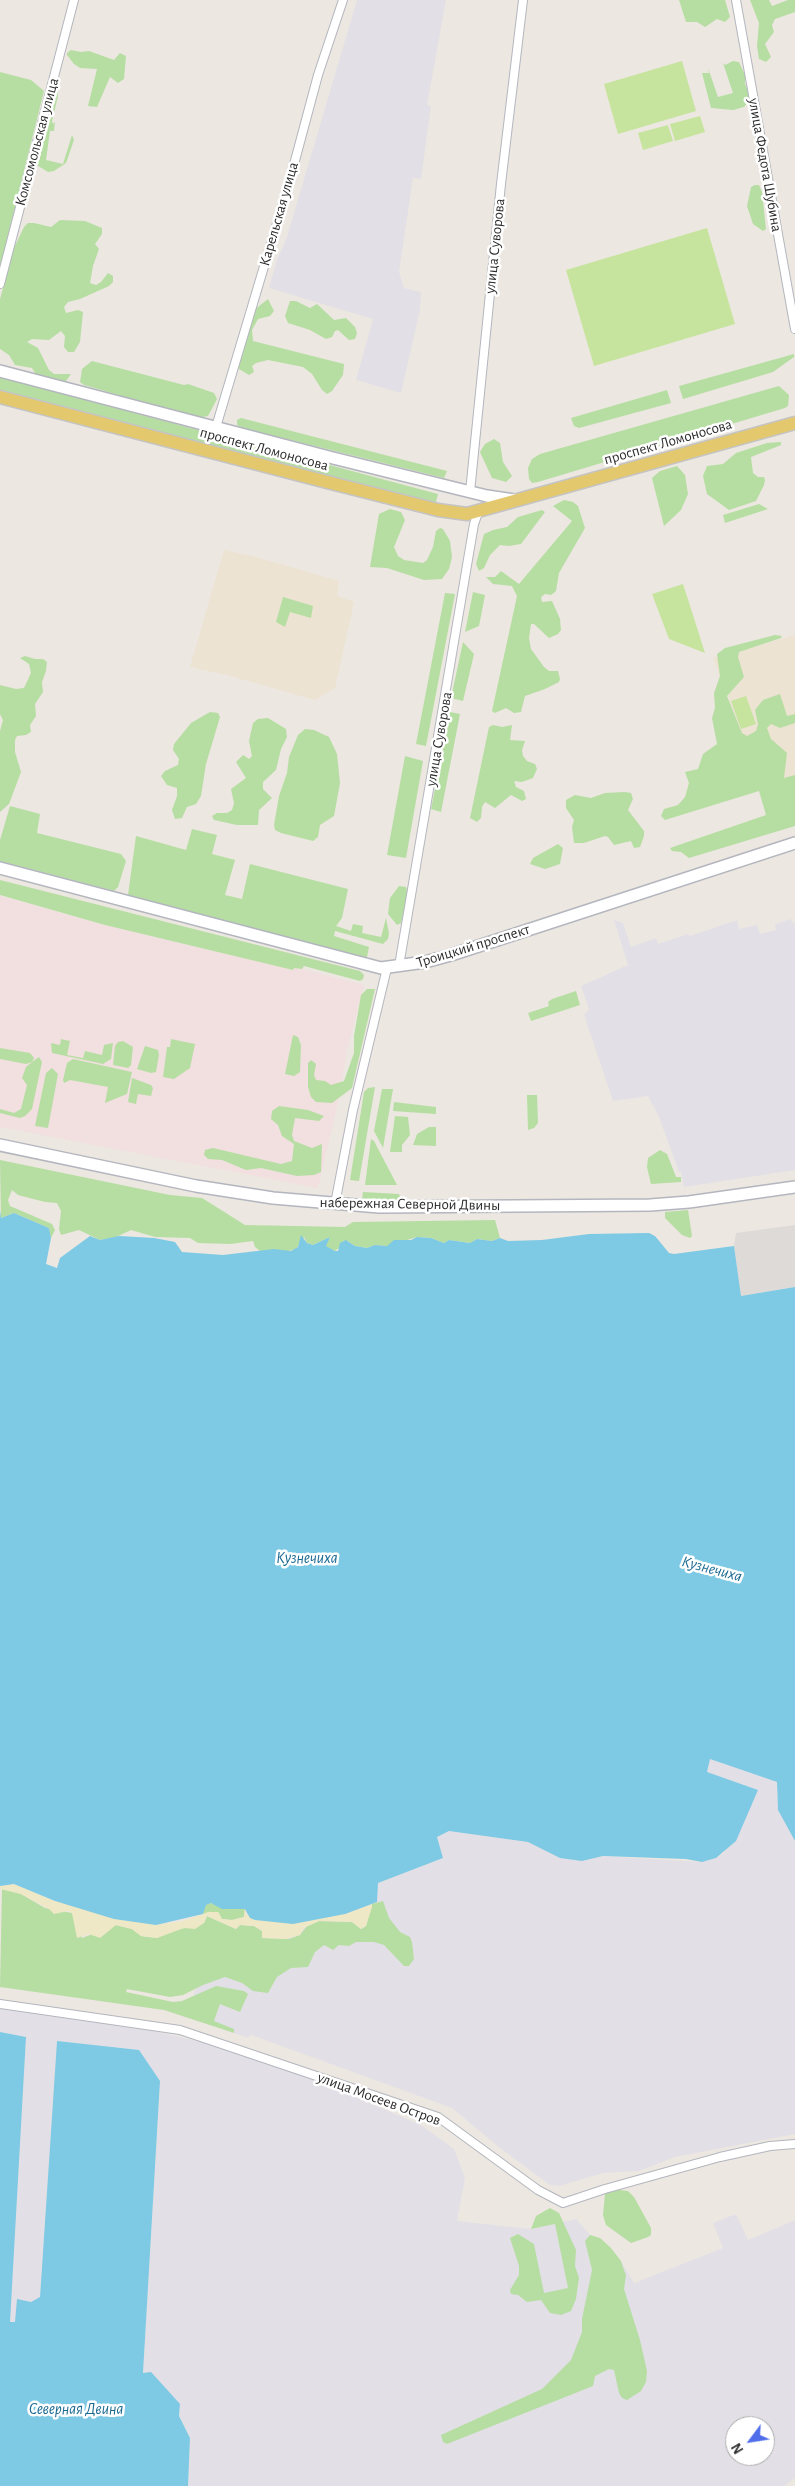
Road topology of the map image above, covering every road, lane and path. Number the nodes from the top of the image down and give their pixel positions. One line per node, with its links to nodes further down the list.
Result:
1 (74, 0): 5 (street, Комсомольская улица)
2 (343, 0): 10 (street, Карельская улица)
3 (523, 0): 11 (street, улица Суворова)
4 (736, 0): 6 (street, улица Федота Шубина)
5 (0, 284)
6 (795, 330)
7 (0, 371): 10 (main road, проспект Ломоносова)
8 (0, 397): 13 (main road, проспект Ломоносова)
9 (795, 423): 12 (main road, проспект Ломоносова)
10 (216, 427): 11 (main road, проспект Ломоносова)
11 (470, 492): 12 (main road, проспект Ломоносова)
12 (521, 500): 13 (main road, проспект Ломоносова)
13 (478, 513): 16 (street, улица Суворова)
14 (795, 843): 16 (main road, Троицкий проспект)
15 (0, 868): 16 (main road, Троицкий проспект)
16 (393, 967): 19 (street, улица Суворова)
17 (0, 1145): 19 (main road, набережная Северной Двины)
18 (795, 1187): 19 (main road, набережная Северной Двины)
19 (335, 1204)
20 (0, 2004): 21 (street, улица Мосеев Остров)
21 (795, 2144)

